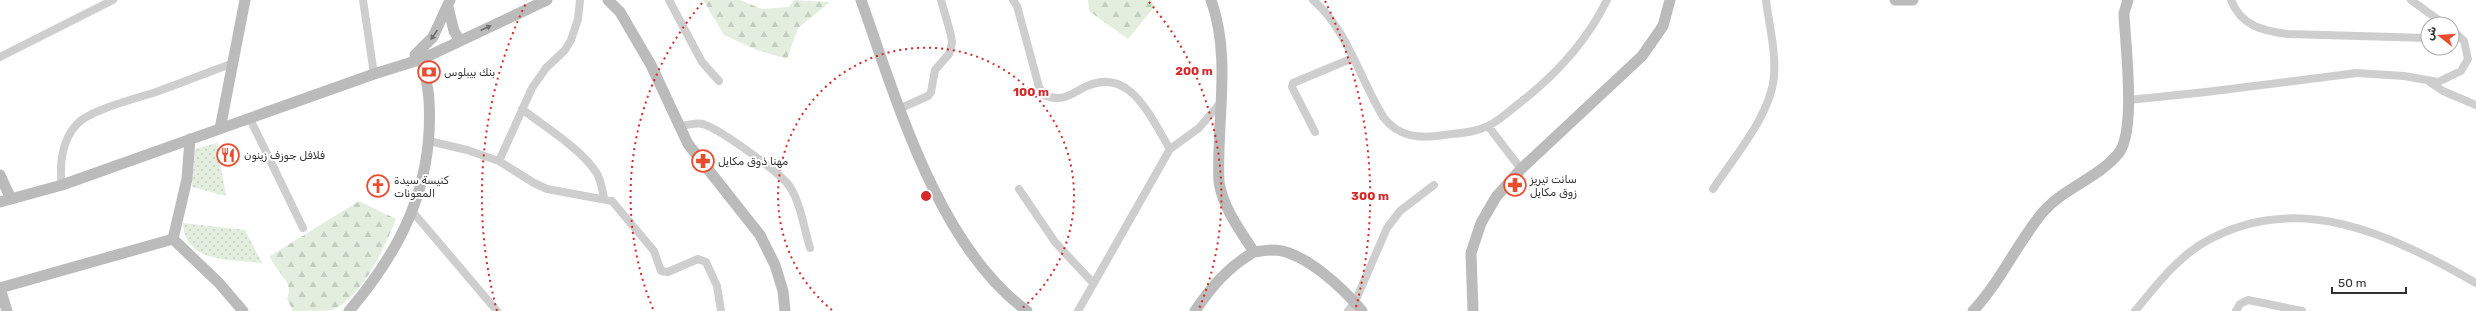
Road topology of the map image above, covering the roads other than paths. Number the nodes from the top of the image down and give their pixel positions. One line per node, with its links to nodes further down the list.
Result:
1 (113, 0): 29 (street)
2 (245, 0): 31 (street)
3 (363, 0): 32 (street)
4 (547, 0): 26 (street, one-way to 4)
5 (580, 0): 39 (street)
6 (608, 0): 23 (street)
7 (619, 0): 23 (street)
8 (669, 0): 33 (street)
9 (861, 0): 38 (street)
10 (941, 0): 38 (street)
11 (1013, 0): 47 (street)
12 (1211, 0): 36 (street)
13 (1314, 0): 30 (street)
14 (1607, 0): 41 (street)
15 (1670, 0): 49 (street)
16 (1766, 0): 54 (street)
17 (1895, 0): 18 (street)
18 (1913, 0)
19 (2128, 0): 35 (street)
20 (2231, 0): 25 (street)
21 (2411, 0): 24 (street)
22 (449, 3): 26 (street); 28 (street, one-way to 28)
23 (620, 12): 42 (street)
24 (2433, 16)
25 (2420, 38)
26 (460, 40): 28 (street)
27 (2460, 40): 34 (street)
28 (421, 55): 32 (street); 46 (street)
29 (0, 57)
30 (1353, 58): 41 (street); 44 (street)
31 (231, 64): 43 (street); 51 (street)
32 (374, 74): 40 (street)
33 (719, 81)
34 (2427, 81): 35 (street); 37 (street)
35 (2129, 100): 78 (street)
36 (1221, 102): 47 (street); 62 (street)
37 (2476, 105)
38 (901, 108): 73 (street)
39 (522, 109): 48 (street); 55 (street)
40 (250, 119): 43 (street); 59 (street)
41 (1488, 126): 49 (street)
42 (679, 127): 61 (street); 72 (street)
43 (220, 129): 45 (street)
44 (1315, 132)
45 (190, 139): 51 (street); 60 (street)
46 (429, 141): 48 (street); 58 (street)
47 (1170, 149): 63 (street)
48 (499, 161): 55 (street)
49 (1521, 169): 77 (street)
50 (0, 175): 56 (street)
51 (62, 184): 56 (street)
52 (1434, 185): 66 (street)
53 (1019, 189): 63 (street)
54 (1714, 189)
55 (604, 198): 71 (street)
56 (11, 199): 57 (street)
57 (0, 202)
58 (412, 211): 69 (street); 70 (street)
59 (303, 228)
60 (173, 239): 65 (street); 68 (street)
61 (810, 248)
62 (1254, 252): 66 (street); 75 (street)
63 (1093, 283): 74 (street)
64 (2476, 283): 79 (street)
65 (0, 291): 67 (street)
66 (1359, 307): 76 (street)
67 (7, 311)
68 (243, 311)
69 (349, 311)
70 (497, 311)
71 (721, 311)
72 (785, 311)
73 (1027, 311)
74 (1078, 311)
75 (1195, 311)
76 (1348, 311)
77 (1473, 311)
78 (1973, 311)
79 (2135, 311)
80 (2236, 311): 81 (street)
81 (2302, 311)

